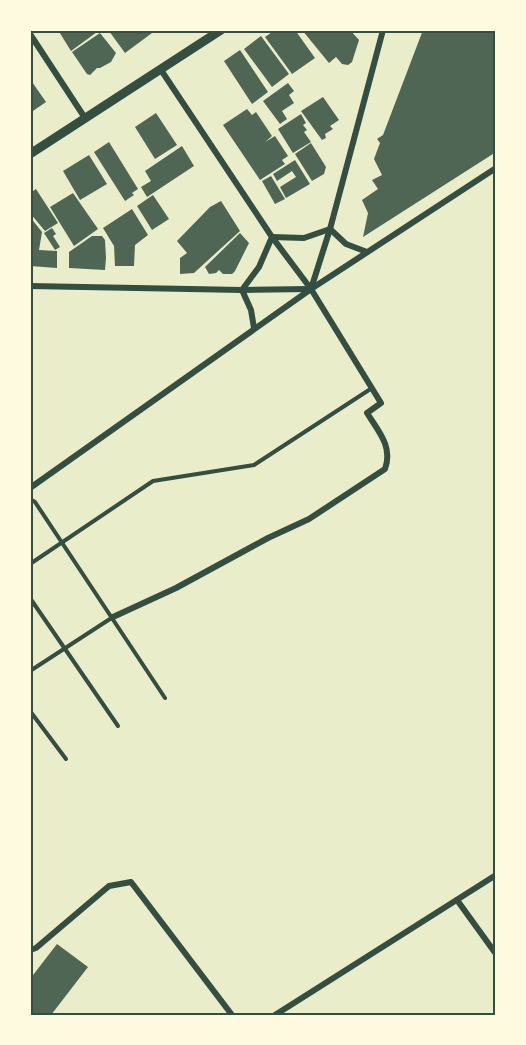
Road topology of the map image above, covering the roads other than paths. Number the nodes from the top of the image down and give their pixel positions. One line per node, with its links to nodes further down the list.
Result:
1 (221, 30): 4 (street)
2 (382, 30): 8 (street)
3 (30, 34): 5 (street)
4 (161, 70): 5 (street); 9 (street)
5 (85, 118): 6 (street)
6 (30, 154)
7 (496, 168): 10 (street)
8 (330, 229): 9 (street); 10 (street); 13 (street)
9 (272, 237): 12 (street); 13 (street)
10 (367, 252): 13 (street)
11 (30, 286): 12 (street)
12 (242, 290): 13 (street); 14 (street)
13 (310, 290): 14 (street); 15 (street)
14 (254, 328): 16 (street)
15 (372, 388): 18 (lane); 21 (street)
16 (30, 488)
17 (30, 500): 18 (lane)
18 (63, 543): 19 (lane); 21 (lane)
19 (30, 564)
20 (30, 598): 22 (lane)
21 (113, 617): 22 (lane); 24 (lane)
22 (65, 648): 23 (lane); 26 (lane)
23 (30, 671)
24 (165, 698)
25 (30, 711): 27 (lane)
26 (118, 726)
27 (66, 759)
28 (496, 875): 29 (street)
29 (457, 900): 31 (street); 33 (street)
30 (30, 950): 32 (street)
31 (496, 954)
32 (232, 1015)
33 (275, 1015)

